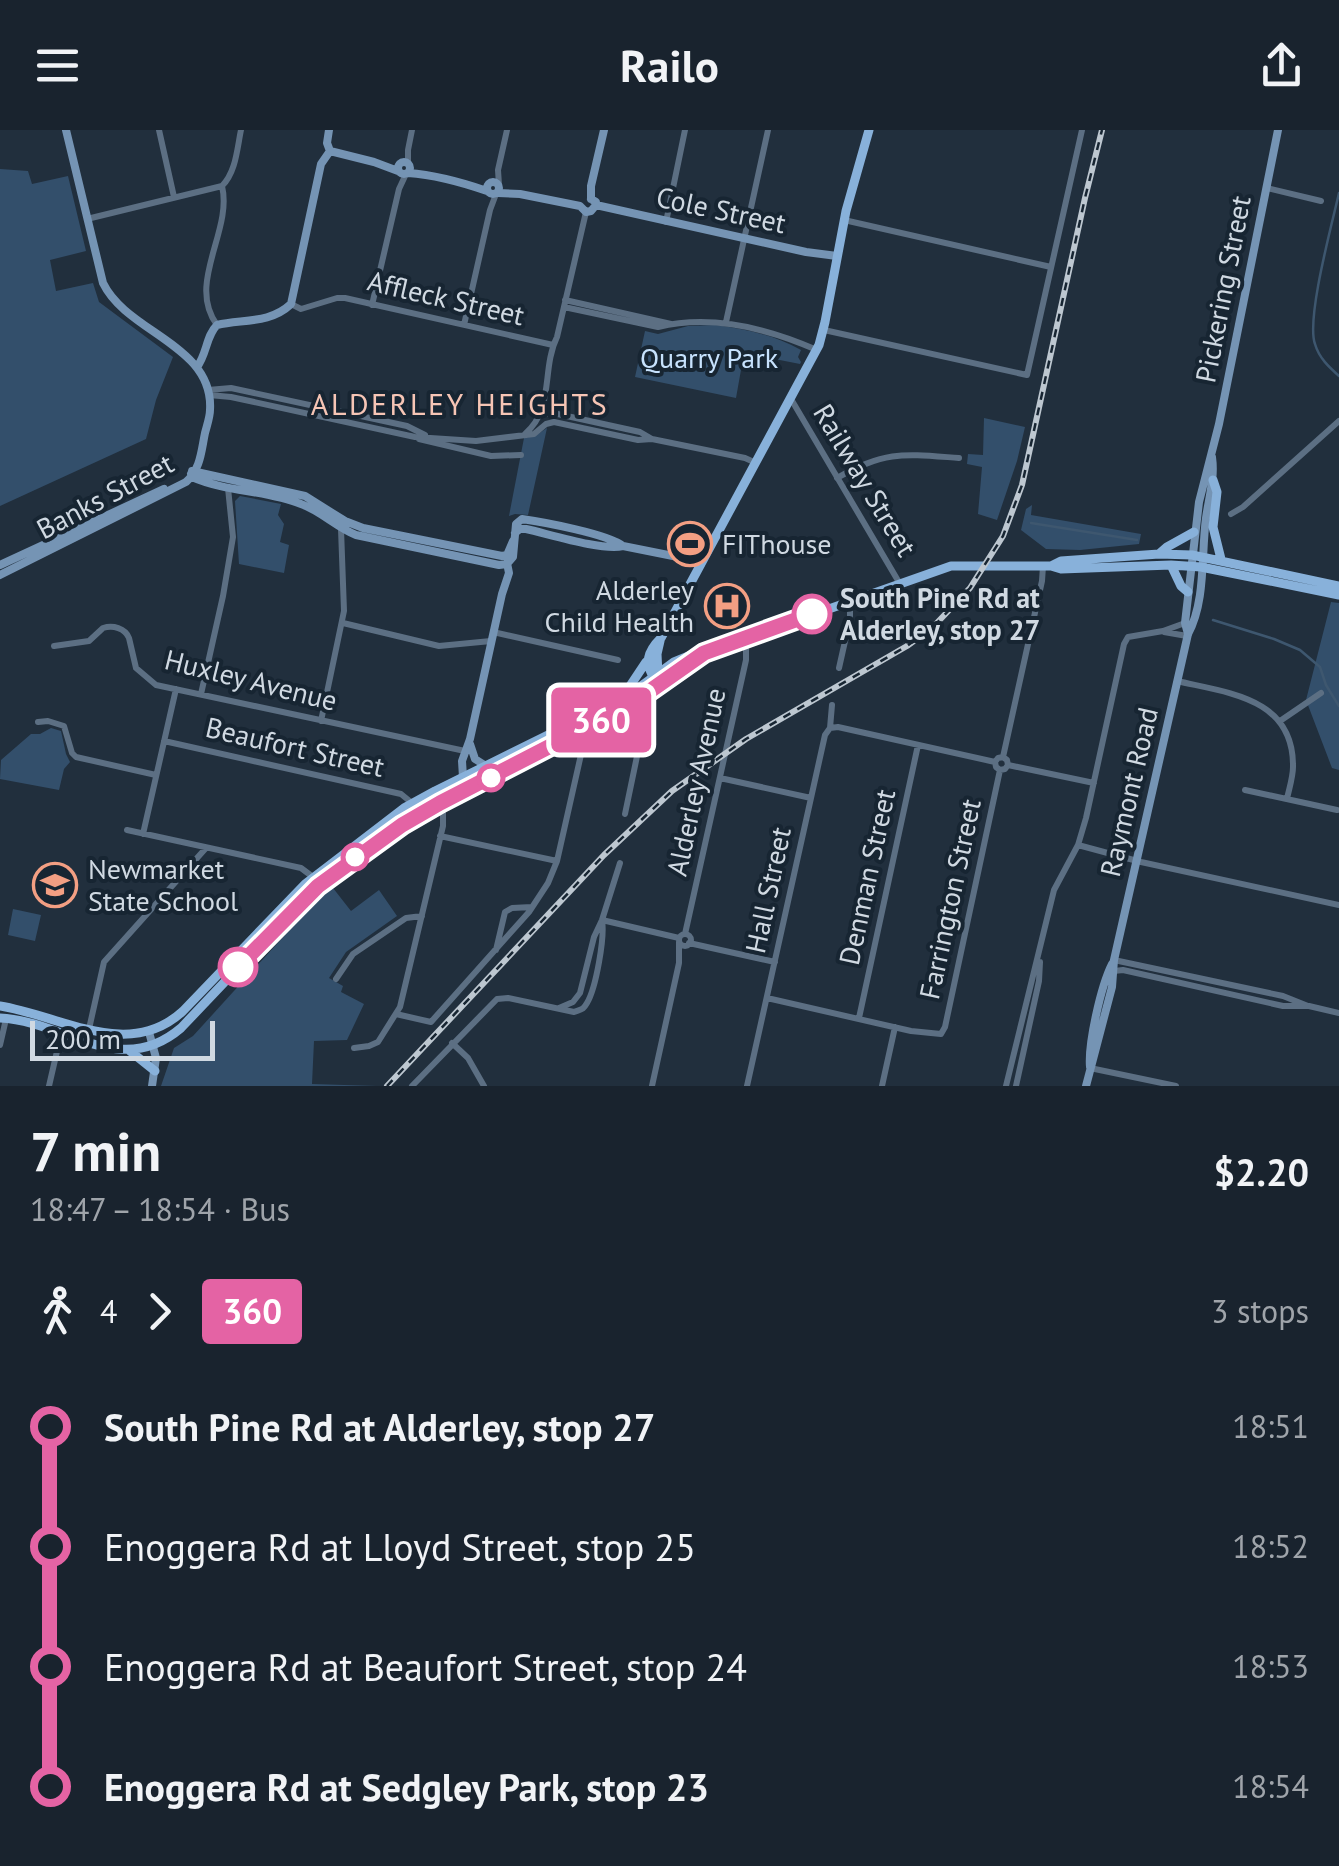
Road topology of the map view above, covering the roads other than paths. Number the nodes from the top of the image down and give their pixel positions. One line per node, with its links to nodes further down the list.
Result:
1 (66, 130): 22 (main road)
2 (159, 130): 18 (street)
3 (241, 130): 15 (street)
4 (329, 130): 13 (main road)
5 (412, 130): 14 (street)
6 (507, 130): 16 (street)
7 (604, 130): 20 (main road)
8 (685, 130): 24 (street)
9 (768, 130): 25 (street)
10 (869, 130): 23 (main road)
11 (1082, 130): 27 (street)
12 (1278, 130): 17 (main road, Pickering Street)
13 (330, 151): 14 (main road); 28 (main road)
14 (404, 168): 16 (main road); 30 (street)
15 (222, 186): 18 (street); 32 (street)
16 (494, 188): 21 (main road); 33 (street)
17 (1266, 188): 19 (street); 48 (main road, Pickering Street)
18 (174, 196): 22 (street)
19 (1322, 200)
20 (593, 202): 21 (main road); 24 (main road, Cole Street)
21 (583, 209): 29 (street)
22 (88, 218): 37 (main road)
23 (844, 220): 26 (main road); 27 (street)
24 (666, 222): 25 (main road, Cole Street)
25 (744, 238): 26 (main road, Cole Street); 31 (street)
26 (837, 256): 34 (main road)
27 (1052, 267): 34 (street)
28 (291, 304): 30 (street, Affleck Street); 32 (main road, Affleck Street)
29 (564, 304): 31 (street); 35 (street)
30 (372, 305): 33 (street, Affleck Street)
31 (726, 322): 36 (street)
32 (217, 324): 37 (main road)
33 (464, 326): 35 (street, Affleck Street)
34 (824, 330): 36 (main road)
35 (553, 345): 41 (street)
36 (817, 350): 40 (main road)
37 (197, 367): 38 (main road)
38 (209, 392): 39 (street); 51 (main road, Banks Street)
39 (233, 392): 44 (street); 45 (street)
40 (790, 400): 50 (main road); 52 (street, Railway Street)
41 (543, 414): 43 (street); 46 (street)
42 (1339, 421): 56 (street)
43 (524, 435): 44 (street); 46 (street)
44 (429, 436): 45 (street)
45 (409, 437): 47 (street)
46 (652, 438): 50 (street)
47 (521, 455)
48 (1212, 456): 54 (main road, Pickering Street); 58 (main road, Pickering Street)
49 (959, 458): 52 (street)
50 (756, 463): 63 (main road)
51 (193, 473): 53 (main road); 64 (main road, Banks Street); 67 (main road, Banks Street)
52 (837, 478): 68 (street, Railway Street)
53 (215, 480): 55 (main road); 60 (main road)
54 (1213, 480): 61 (main road); 62 (main road, Pickering Street)
55 (228, 488): 57 (main road); 87 (street)
56 (1231, 514)
57 (341, 529): 60 (main road); 73 (street)
58 (1194, 532): 59 (main road); 62 (main road, Pickering Street)
59 (1159, 554): 62 (main road); 65 (main road)
60 (507, 559): 63 (main road); 77 (main road)
61 (1221, 559): 62 (main road); 69 (main road)
62 (1196, 561): 66 (main road); 70 (main road); 71 (main road); 76 (main road, Raymont Road)
63 (701, 564): 78 (main road)
64 (0, 565)
65 (1047, 566): 66 (main road); 68 (main road); 101 (street)
66 (1172, 566): 70 (main road)
67 (0, 575)
68 (900, 584): 72 (main road)
69 (1339, 586)
70 (1188, 592): 74 (main road)
71 (1339, 595)
72 (845, 602): 79 (main road); 82 (street)
73 (342, 623): 77 (street); 91 (street)
74 (1184, 623): 75 (street); 76 (main road)
75 (1163, 632): 76 (street); 108 (street)
76 (1188, 635): 84 (main road, Raymont Road)
77 (492, 637): 81 (street); 99 (main road)
78 (660, 638): 83 (main road); 83 (main road)
79 (743, 639): 83 (main road); 107 (street, Alderley Avenue)
80 (54, 646): 85 (street, Huxley Avenue)
81 (618, 660)
82 (840, 668)
83 (653, 677): 88 (main road); 90 (street); 103 (main road)
84 (1177, 681): 92 (street); 123 (main road, Raymont Road)
85 (176, 689): 87 (street, Huxley Avenue); 97 (street)
86 (1321, 693): 92 (street)
87 (202, 694): 91 (street, Huxley Avenue)
88 (635, 702): 90 (street); 94 (main road)
89 (832, 706): 95 (street, Hall Street)
90 (646, 714): 117 (street)
91 (321, 721): 99 (street, Huxley Avenue)
92 (1280, 721): 113 (street)
93 (38, 722): 105 (street)
94 (588, 728): 96 (main road); 100 (street)
95 (830, 728): 98 (street); 112 (street, Hall Street)
96 (568, 738): 100 (street); 109 (main road)
97 (164, 740): 105 (street); 114 (street, Beaufort Street)
98 (918, 745): 102 (street); 146 (street, Denman Street)
99 (468, 751): 103 (main road); 106 (main road)
100 (580, 756): 124 (street)
101 (1006, 761): 102 (street); 104 (street); 108 (street)
102 (995, 762): 104 (street)
103 (486, 766): 106 (main road)
104 (1000, 770): 147 (street, Farrington Street)
105 (156, 775): 119 (street)
106 (466, 775): 109 (main road); 111 (main road)
107 (720, 778): 112 (street); 131 (street, Alderley Avenue)
108 (1094, 783): 121 (street)
109 (475, 785): 115 (main road)
110 (1244, 790): 113 (street)
111 (435, 791): 114 (main road); 115 (main road)
112 (811, 798): 136 (street, Hall Street)
113 (1287, 799): 116 (street)
114 (412, 803): 126 (main road)
115 (440, 803): 120 (street); 153 (main road)
116 (1337, 810)
117 (625, 814)
118 (127, 830): 119 (street)
119 (143, 834): 122 (street)
120 (440, 836): 124 (street); 129 (street)
121 (1078, 845): 123 (street); 134 (street)
122 (206, 848): 126 (street); 148 (street)
123 (1136, 860): 127 (street); 135 (main road, Raymont Road)
124 (557, 861): 128 (street)
125 (620, 863): 130 (street)
126 (313, 877): 149 (main road)
127 (1339, 905)
128 (533, 907): 133 (street); 133 (street)
129 (422, 916): 139 (street); 144 (street)
130 (602, 920): 131 (street); 151 (street)
131 (681, 938): 132 (street); 137 (street, Alderley Avenue)
132 (689, 944): 136 (street); 137 (street, Alderley Avenue)
133 (495, 951): 144 (street)
134 (1040, 956): 165 (street); 166 (street)
135 (1114, 960): 138 (main road, Raymont Road); 142 (street); 156 (main road, Raymont Road)
136 (775, 962): 140 (street, Hall Street)
137 (679, 963): 162 (street, Alderley Avenue)
138 (1114, 971): 142 (street); 156 (main road, Raymont Road)
139 (336, 979)
140 (767, 998): 146 (street); 163 (street, Hall Street)
141 (0, 1006): 148 (main road)
142 (1310, 1006): 143 (street)
143 (1339, 1013)
144 (396, 1014): 154 (street)
145 (3, 1018): 150 (main road); 152 (street)
146 (859, 1018): 147 (street)
147 (895, 1027): 164 (street)
148 (88, 1028): 149 (main road)
149 (149, 1032): 153 (main road)
150 (61, 1033): 155 (main road); 158 (street)
151 (452, 1043): 160 (street); 161 (street)
152 (0, 1044)
153 (153, 1046): 155 (main road); 157 (main road)
154 (354, 1048)
155 (130, 1050): 157 (main road)
156 (1090, 1068): 167 (main road, Raymont Road); 168 (street)
157 (155, 1071): 159 (main road)
158 (49, 1086)
159 (152, 1086)
160 (412, 1086)
161 (484, 1086)
162 (652, 1086)
163 (747, 1086)
164 (882, 1086)
165 (1006, 1086)
166 (1016, 1086)
167 (1086, 1086)
168 (1176, 1086)

